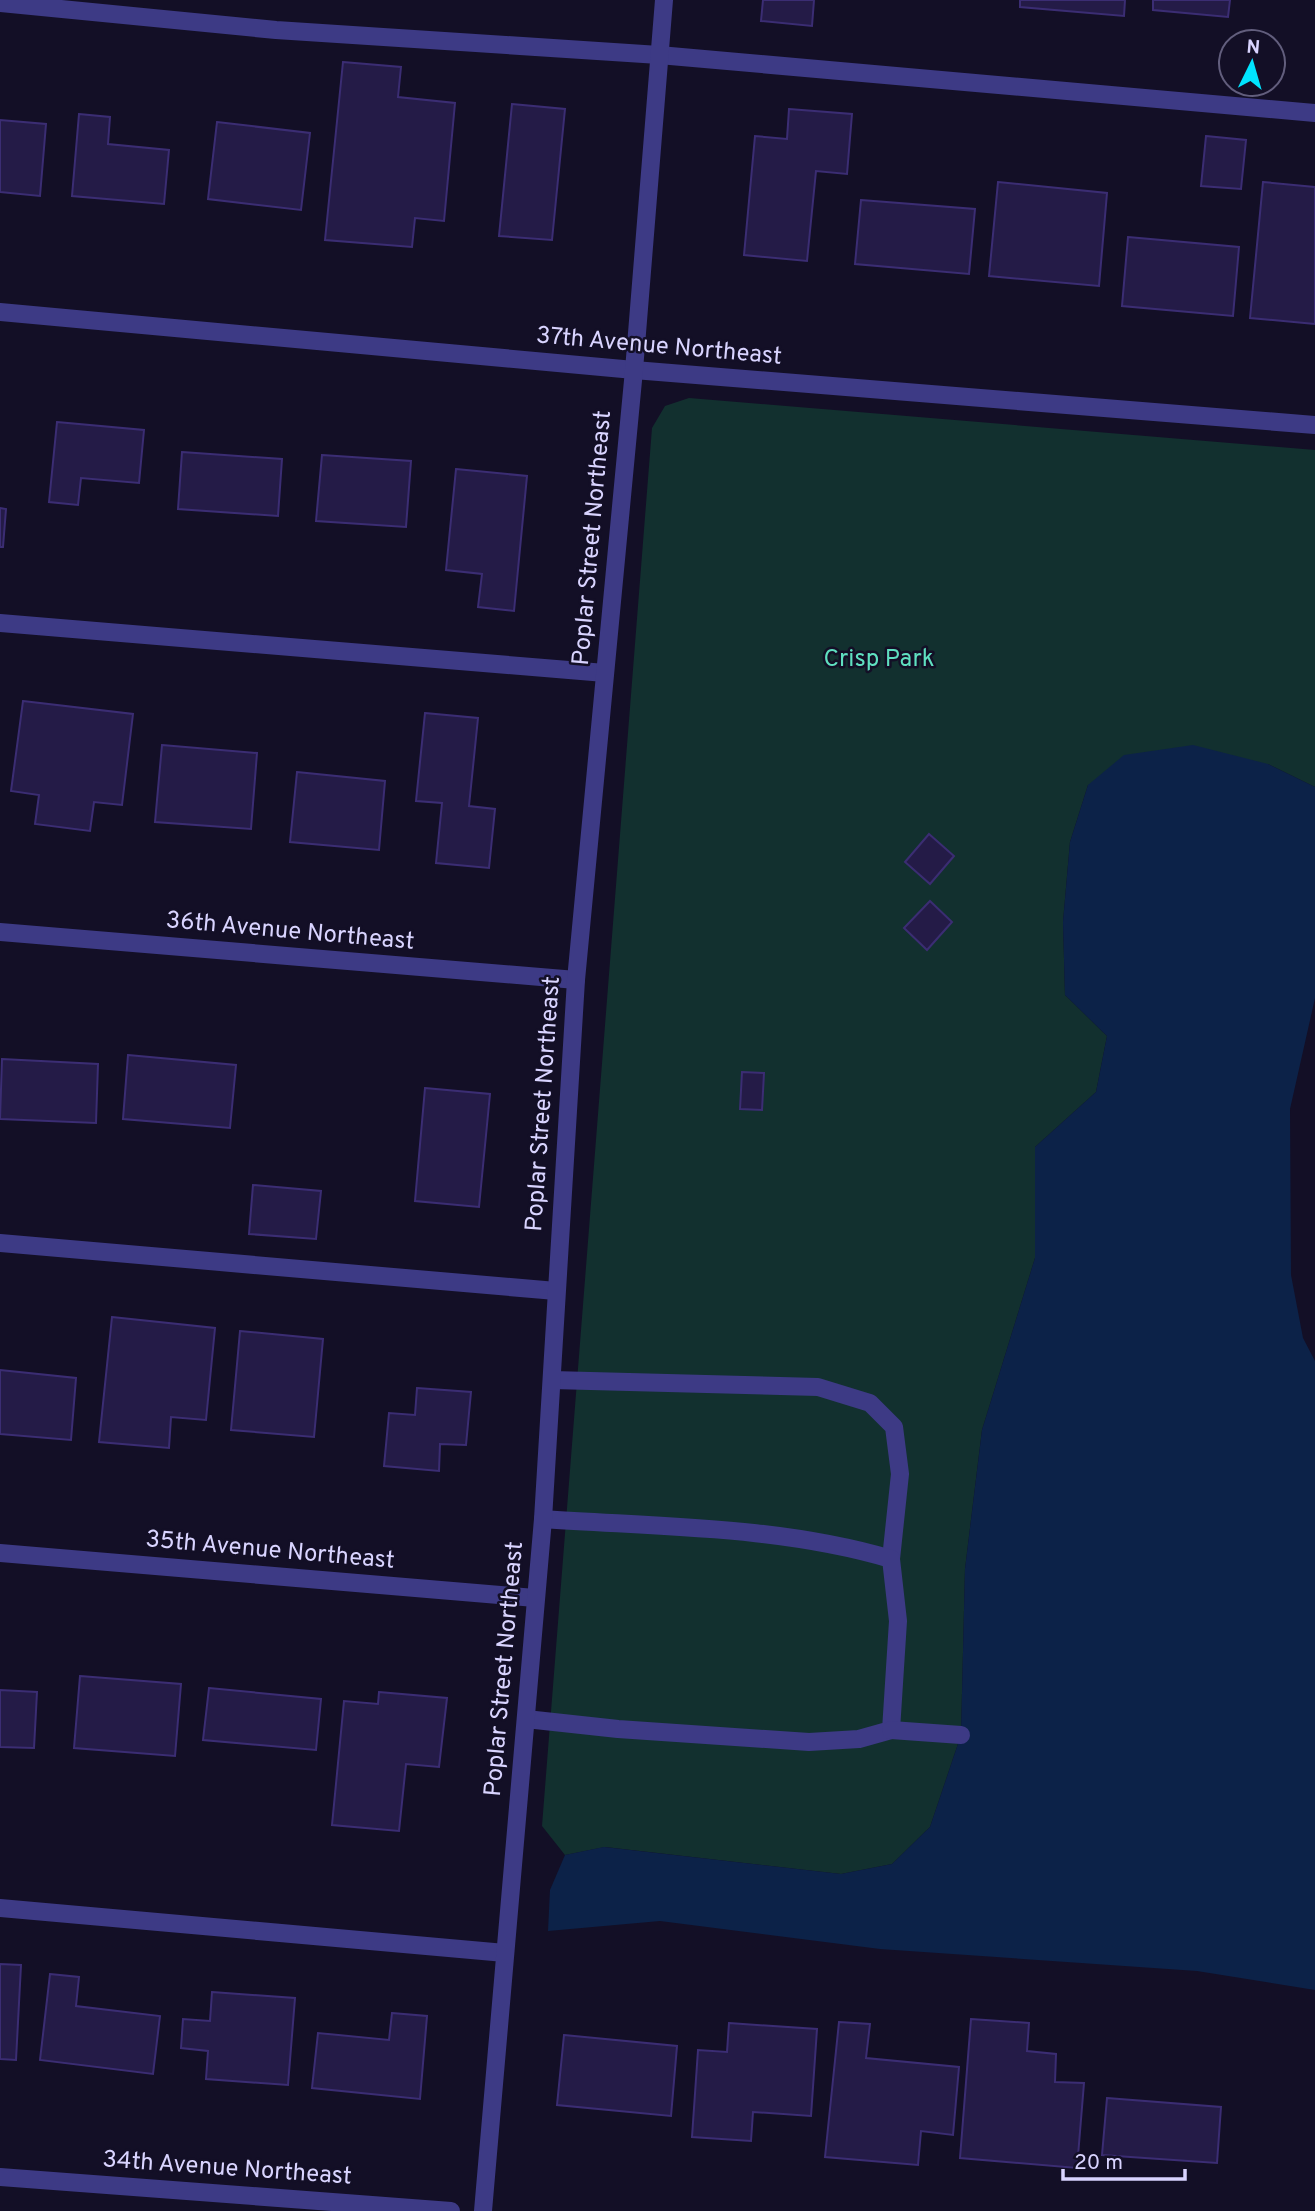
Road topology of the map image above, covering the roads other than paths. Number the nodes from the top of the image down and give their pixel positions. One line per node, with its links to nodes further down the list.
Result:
1 (664, 0): 3 (street, Poplar Street Northeast)
2 (0, 3): 3 (street)
3 (659, 55): 4 (street); 6 (street, Poplar Street Northeast)
4 (1315, 113)
5 (0, 312): 6 (street, 37th Avenue Northeast)
6 (634, 370): 7 (street, 37th Avenue Northeast); 9 (street, Poplar Street Northeast)
7 (1315, 425)
8 (0, 623): 9 (street)
9 (605, 673): 11 (street, Poplar Street Northeast)
10 (0, 932): 11 (street, 36th Avenue Northeast)
11 (576, 980): 13 (street, Poplar Street Northeast)
12 (0, 1243): 13 (street)
13 (556, 1291): 14 (street, Poplar Street Northeast)
14 (552, 1380): 15 (street, Poplar Street Northeast); 17 (street)
15 (542, 1519): 17 (street); 18 (street, Poplar Street Northeast)
16 (0, 1553): 18 (street, 35th Avenue Northeast)
17 (891, 1559): 20 (street)
18 (535, 1598): 19 (street, Poplar Street Northeast)
19 (526, 1719): 20 (street); 23 (street, Poplar Street Northeast)
20 (891, 1730): 21 (street)
21 (961, 1735)
22 (0, 1908): 23 (street)
23 (505, 1953): 26 (street, Poplar Street Northeast)
24 (0, 2176): 25 (street, 34th Avenue Northeast)
25 (451, 2211)
26 (483, 2211)

